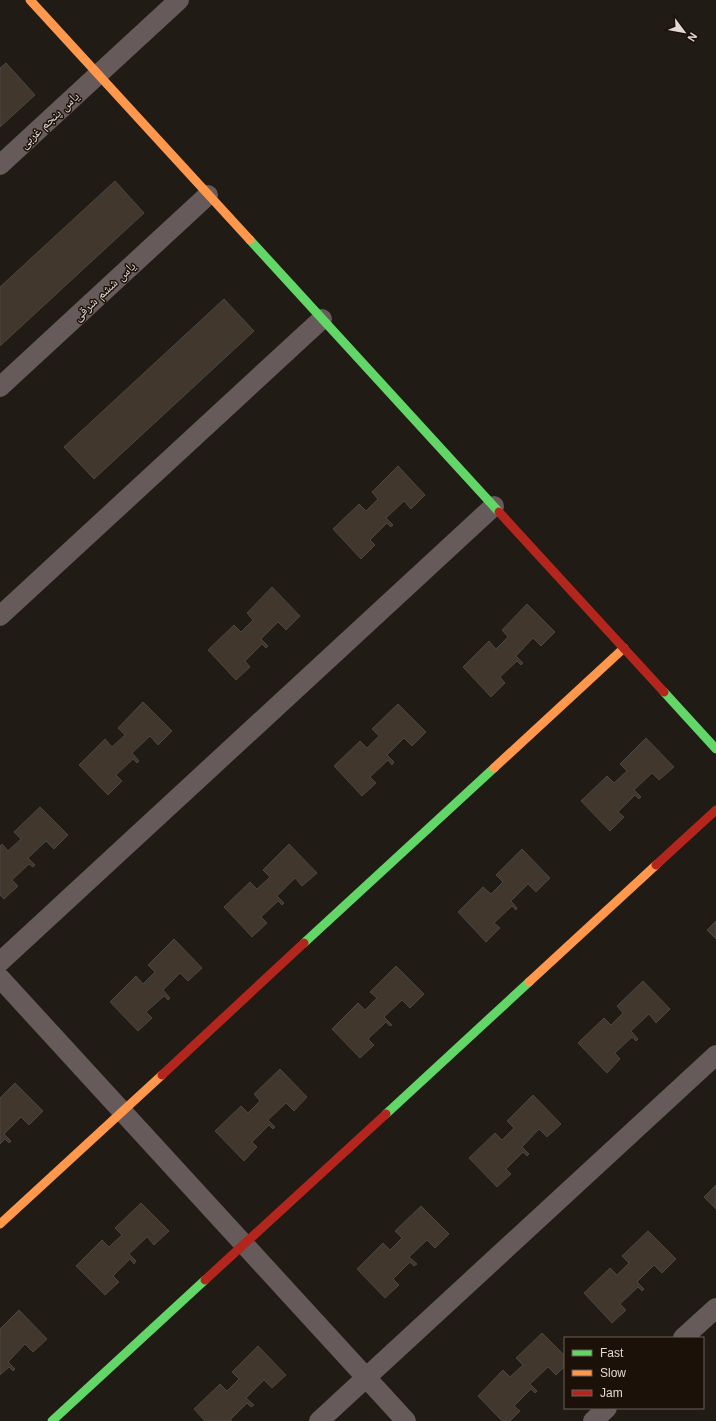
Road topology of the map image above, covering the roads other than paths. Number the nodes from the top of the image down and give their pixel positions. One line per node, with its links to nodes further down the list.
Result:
1 (30, 0): 3 (street)
2 (179, 0): 3 (street, یاس پنجم غربی)
3 (98, 75): 4 (street, یاس پنجم غربی); 5 (street)
4 (0, 165)
5 (208, 195): 6 (street); 7 (street, یاس ششم شرقی)
6 (322, 319): 8 (street); 9 (street)
7 (0, 387)
8 (494, 506): 10 (street); 13 (street)
9 (0, 616)
10 (624, 648): 11 (street); 16 (street)
11 (716, 749)
12 (716, 810): 18 (street)
13 (0, 962)
14 (0, 978): 16 (street)
15 (716, 1055): 21 (street)
16 (122, 1111): 17 (street); 18 (street)
17 (0, 1224)
18 (244, 1244): 21 (street); 23 (street)
19 (716, 1308): 20 (street)
20 (684, 1337)
21 (366, 1377): 24 (street); 25 (street)
22 (606, 1409): 26 (street)
23 (52, 1421)
24 (319, 1421)
25 (406, 1421)
26 (593, 1421)

